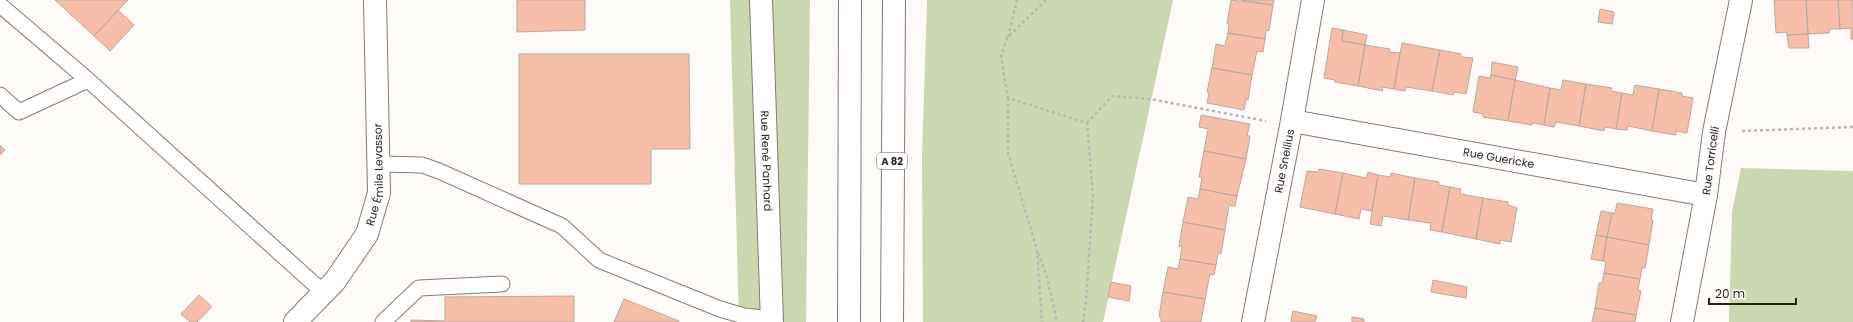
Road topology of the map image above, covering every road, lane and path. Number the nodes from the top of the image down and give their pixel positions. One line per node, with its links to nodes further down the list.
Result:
1 (375, 0): 18 (main road, Rue Émile Levassor)
2 (760, 0): 23 (main road, Rue René Panhard)
3 (850, 0): 26 (main road)
4 (894, 0): 27 (main road, A 82)
5 (1018, 0): 10 (path)
6 (1046, 0): 10 (path)
7 (1313, 0): 15 (main road, Rue Snellius)
8 (1741, 0): 17 (main road, Rue Torricelli)
9 (0, 5): 11 (lane)
10 (1007, 38): 13 (path)
11 (88, 80): 12 (lane); 22 (lane)
12 (0, 95)
13 (1008, 98): 14 (path); 20 (path)
14 (1087, 123): 15 (path); 30 (path)
15 (1292, 124): 19 (main road, Rue Guericke); 31 (main road, Rue Snellius)
16 (1853, 127): 17 (path)
17 (1714, 132): 19 (main road, Rue Torricelli)
18 (379, 164): 22 (main road, Rue Émile Levassor); 23 (lane)
19 (1706, 195): 32 (main road, Rue Torricelli)
20 (1037, 250): 28 (path); 29 (path)
21 (502, 284): 25 (lane)
22 (323, 292): 24 (main road, Rue Émile Levassor)
23 (772, 320)
24 (295, 322)
25 (384, 322)
26 (849, 322)
27 (892, 322)
28 (1042, 322)
29 (1057, 322)
30 (1082, 322)
31 (1253, 322)
32 (1682, 322)

